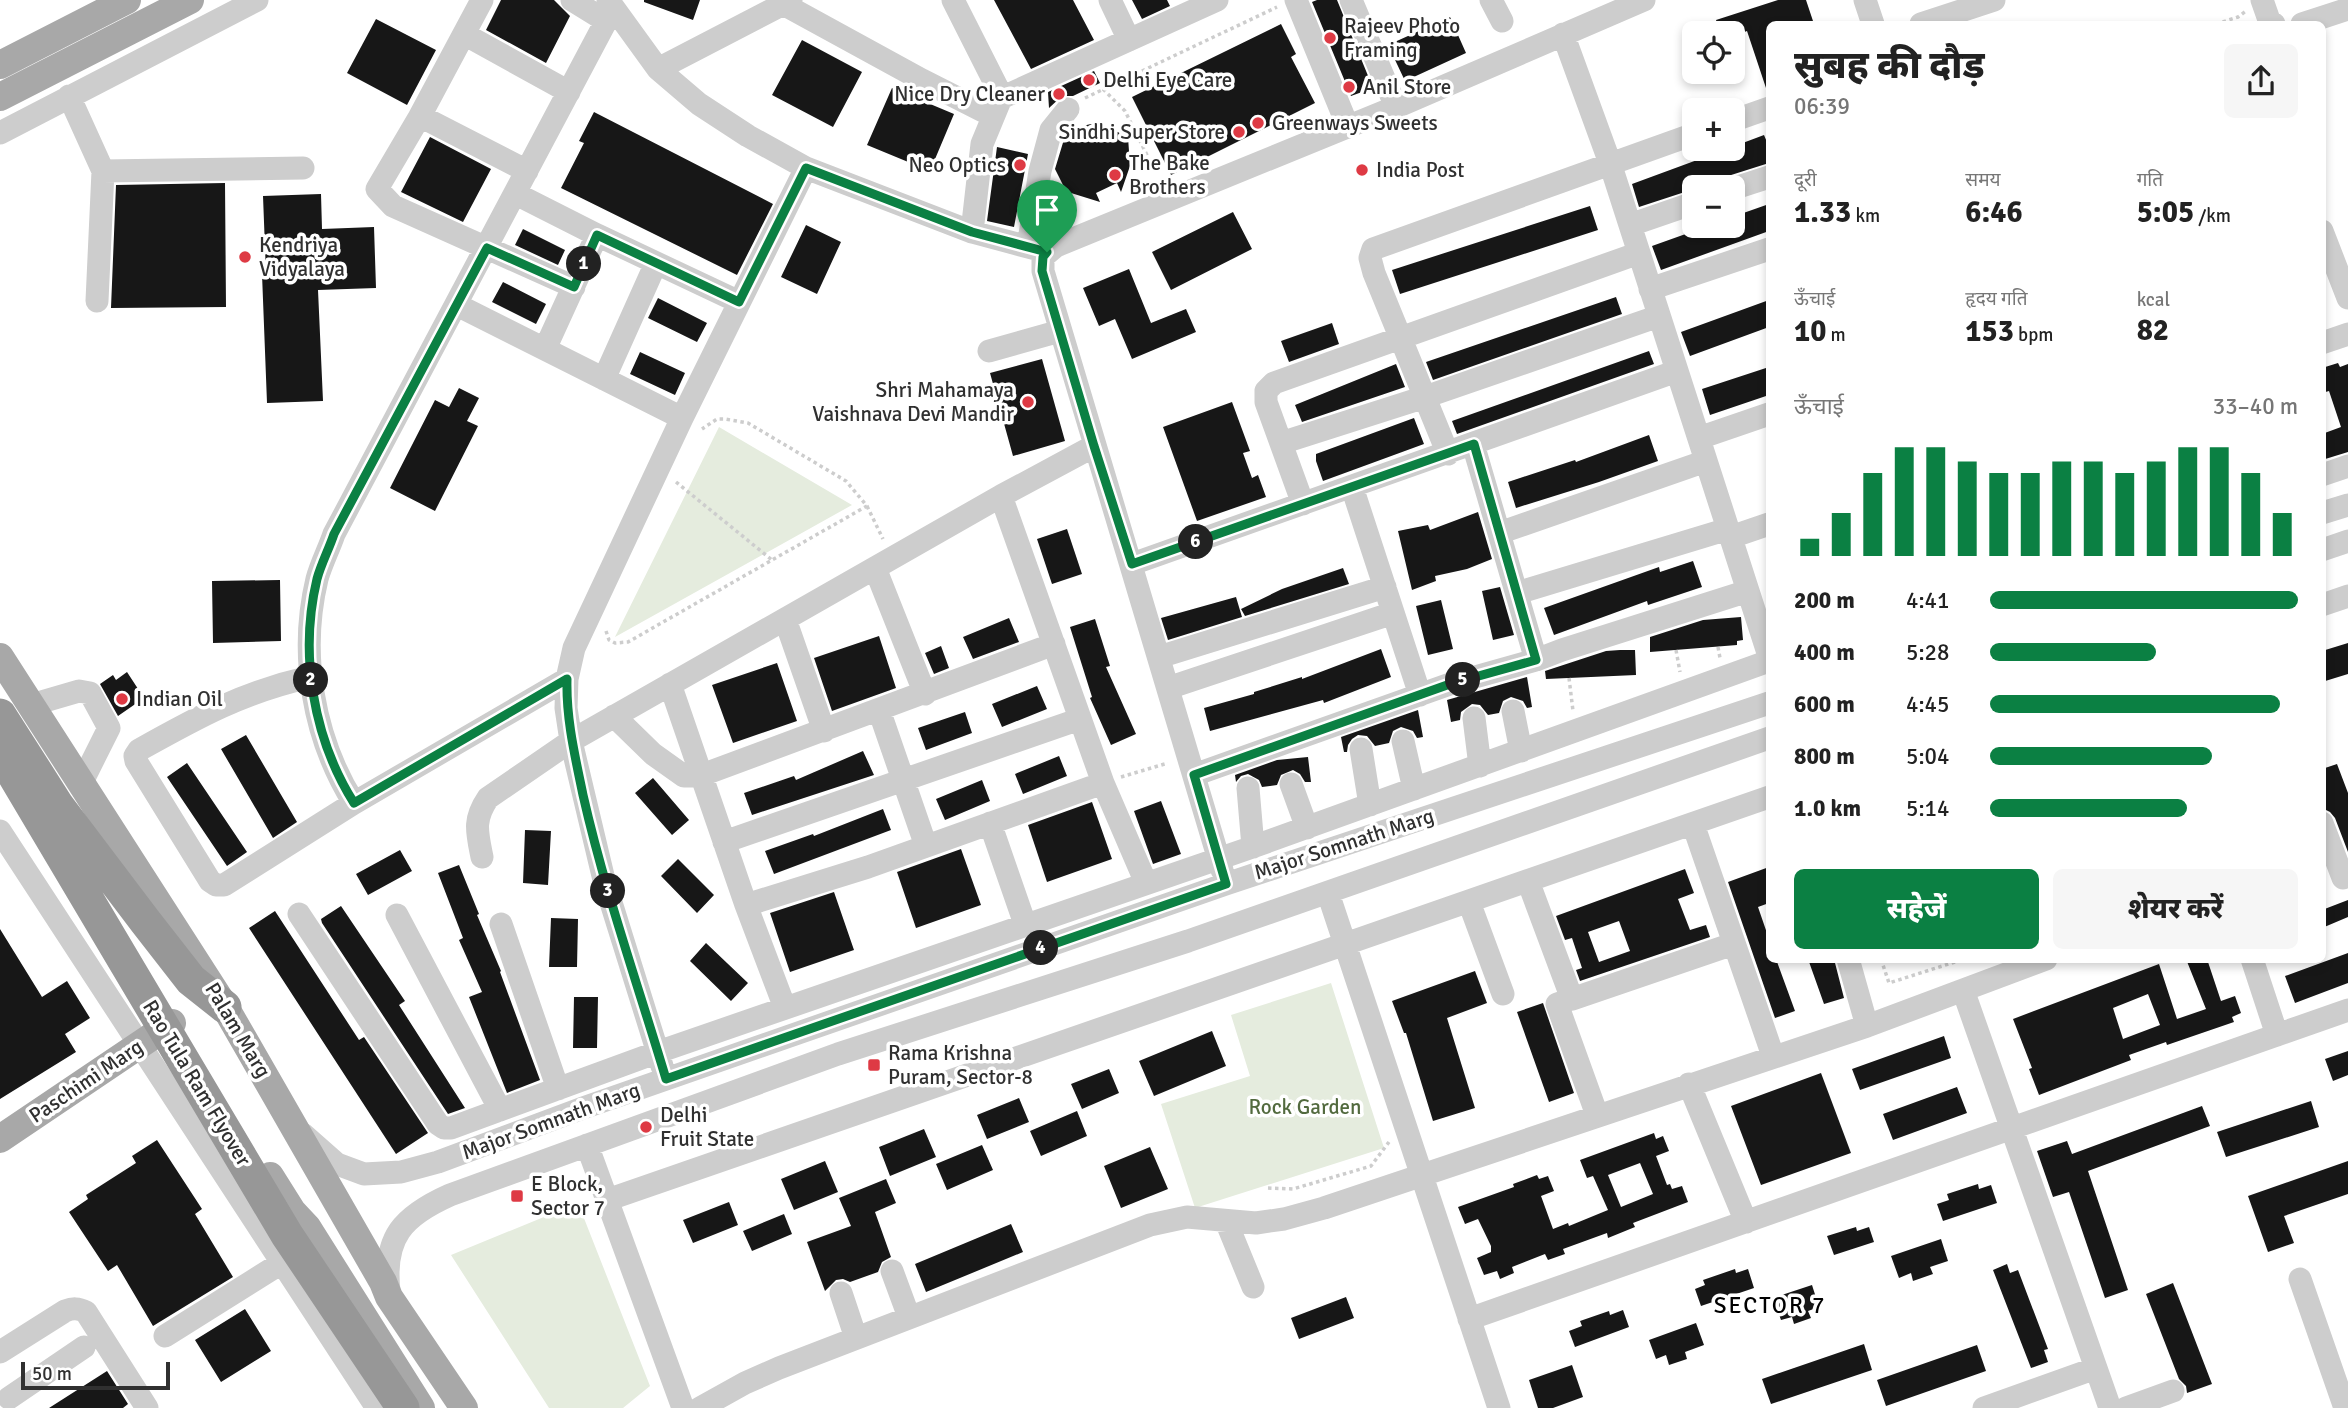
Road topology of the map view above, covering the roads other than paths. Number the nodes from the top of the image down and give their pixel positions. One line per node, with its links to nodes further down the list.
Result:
1 (127, 0): 27 (main road)
2 (190, 0): 31 (main road)
3 (257, 0): 30 (street)
4 (482, 0): 24 (street)
5 (572, 0): 18 (street)
6 (953, 0): 32 (street)
7 (1110, 0): 26 (street)
8 (1217, 0): 26 (street)
9 (1352, 0): 33 (street)
10 (1491, 0): 19 (street)
11 (1644, 0): 25 (street)
12 (1864, 0): 20 (street)
13 (1994, 0): 21 (street)
14 (2254, 1): 22 (street)
15 (787, 2): 28 (street); 32 (street)
16 (1288, 3): 38 (street)
17 (2348, 9): 23 (street)
18 (609, 10): 28 (street); 29 (street)
19 (1502, 21)
20 (1872, 21)
21 (1930, 21)
22 (2271, 21)
23 (2311, 21)
24 (464, 34): 29 (street); 36 (street)
25 (1563, 34): 33 (street); 41 (street)
26 (1129, 40): 32 (street)
27 (0, 65)
28 (658, 69): 43 (street)
29 (569, 92): 45 (street)
30 (69, 96): 39 (street); 44 (street)
31 (0, 97)
32 (997, 107): 51 (street)
33 (1396, 107): 38 (street)
34 (1068, 109): 55 (street)
35 (1766, 109): 37 (street)
36 (420, 116): 45 (street); 54 (street)
37 (1745, 116)
38 (1348, 127): 55 (street)
39 (0, 133)
40 (1682, 138): 41 (street)
41 (1610, 163): 50 (street); 68 (street)
42 (303, 167): 44 (street)
43 (806, 168): 51 (street); 63 (street)
44 (103, 170): 62 (street)
45 (527, 171): 48 (street)
46 (1766, 178): 47 (street)
47 (1745, 185)
48 (516, 194): 52 (street); 54 (street)
49 (1682, 207): 50 (street)
50 (1630, 225): 57 (street)
51 (972, 232): 55 (street)
52 (597, 235): 58 (street); 59 (street)
53 (2326, 241): 61 (street)
54 (487, 248): 59 (street); 64 (street)
55 (1037, 250): 66 (street)
56 (1766, 250): 60 (street)
57 (1639, 253): 60 (street); 68 (street)
58 (656, 263): 63 (street); 73 (street)
59 (574, 287): 70 (street)
60 (1650, 289): 65 (street)
61 (2348, 298)
62 (97, 301)
63 (739, 302): 76 (street)
64 (457, 305): 70 (street); 111 (street)
65 (1659, 316): 72 (street); 74 (street)
66 (1060, 331): 71 (street); 80 (street)
67 (2348, 334): 69 (street)
68 (1401, 338): 74 (street); 78 (street)
69 (2326, 342)
70 (545, 349): 73 (street)
71 (989, 351)
72 (1677, 371): 77 (street); 79 (street)
73 (604, 379): 76 (street)
74 (1424, 397): 78 (street); 81 (street)
75 (1766, 415): 77 (street)
76 (682, 418): 112 (street)
77 (1699, 438): 82 (street)
78 (1281, 443): 87 (street)
79 (1474, 444): 81 (street); 91 (street)
80 (1094, 446): 86 (street); 96 (street)
81 (1448, 454): 85 (street)
82 (1706, 461): 91 (street); 92 (street)
83 (2348, 466): 84 (street)
84 (2326, 474)
85 (1352, 487): 87 (street); 97 (street)
86 (1001, 496): 95 (street); 106 (street)
87 (1303, 505): 96 (street)
88 (2348, 505): 89 (street)
89 (2326, 512)
90 (1766, 525): 92 (street)
91 (1499, 533): 99 (street)
92 (1730, 533): 98 (street); 99 (street)
93 (2348, 541): 94 (street)
94 (2326, 549)
95 (883, 563): 104 (street); 115 (street)
96 (1132, 564): 108 (street)
97 (1385, 587): 103 (street); 108 (street)
98 (1748, 591): 102 (street); 109 (street)
99 (1517, 593): 109 (street)
100 (2348, 596): 101 (street)
101 (2326, 604)
102 (1763, 612): 105 (street)
103 (1393, 613): 114 (street); 116 (street)
104 (785, 619): 113 (street); 125 (street)
105 (1766, 634)
106 (1054, 644): 115 (street); 124 (street)
107 (0, 657): 118 (main road, Palam Marg)
108 (1159, 657): 114 (street)
109 (1536, 660): 116 (street)
110 (1766, 663): 130 (street)
111 (310, 677): 143 (street); 143 (street)
112 (567, 679): 127 (street); 143 (street)
113 (670, 684): 122 (street); 135 (street)
114 (1168, 688): 132 (street)
115 (925, 694): 119 (street)
116 (1420, 695): 132 (street)
117 (1766, 704): 158 (street, Major Somnath Marg)
118 (31, 705): 137 (main road, Palam Marg); 137 (street)
119 (879, 710): 125 (street); 136 (street)
120 (1513, 711): 130 (street)
121 (0, 715): 174 (highway)
122 (614, 716): 127 (street); 135 (street)
123 (1474, 718): 133 (street)
124 (1080, 719): 136 (street); 138 (street)
125 (824, 731): 135 (street)
126 (1766, 739): 159 (street, Major Somnath Marg)
127 (571, 741): 153 (street); 181 (street)
128 (1403, 741): 141 (street)
129 (1361, 749): 144 (street)
130 (1521, 751): 133 (street)
131 (0, 752): 215 (highway, Rao Tula Ram Flyover)
132 (1191, 766): 154 (street)
133 (1479, 766): 141 (street)
134 (0, 773): 177 (main road)
135 (702, 775): 150 (street)
136 (904, 780): 150 (street); 151 (street)
137 (82, 782): 174 (main road, Palam Marg)
138 (1103, 783): 145 (street); 157 (street)
139 (1291, 784): 147 (street)
140 (1248, 788): 152 (street)
141 (1414, 789): 144 (street)
142 (1766, 798): 146 (street)
143 (354, 803)
144 (1370, 805): 147 (street)
145 (990, 823): 151 (street); 165 (street)
146 (1693, 824): 156 (street); 166 (street)
147 (1307, 828): 152 (street)
148 (0, 831): 180 (street)
149 (2326, 837): 155 (street)
150 (724, 842): 161 (street)
151 (926, 846): 161 (street)
152 (1253, 847): 154 (street)
153 (482, 857)
154 (1219, 858): 157 (street); 158 (street)
155 (2338, 880)
156 (1528, 881): 160 (street); 173 (street)
157 (1146, 883): 165 (street)
158 (1226, 884): 183 (street, Major Somnath Marg)
159 (1328, 893): 167 (street); 191 (street, Major Somnath Marg)
160 (1469, 902): 167 (street); 172 (street)
161 (746, 905): 175 (street)
162 (299, 914): 186 (street)
163 (397, 915): 186 (street)
164 (501, 924): 185 (street)
165 (1025, 924): 175 (street)
166 (1733, 944): 173 (street); 182 (street)
167 (1345, 945): 193 (street); 195 (street)
168 (1849, 963): 178 (street)
169 (2035, 963): 171 (street)
170 (2253, 963): 179 (street)
171 (1963, 990): 178 (street); 189 (street)
172 (1503, 993)
173 (1577, 997): 187 (street)
174 (225, 1007): 188 (main road, Palam Marg)
175 (785, 1008): 181 (street)
176 (2348, 1010): 179 (street)
177 (172, 1023): 180 (main road, Paschimi Marg); 216 (main road)
178 (1867, 1026): 182 (street)
179 (2277, 1035): 189 (street)
180 (140, 1045): 190 (main road, Paschimi Marg); 198 (street)
181 (659, 1052): 183 (street); 185 (street)
182 (1773, 1056): 184 (street)
183 (666, 1079): 192 (street, Major Somnath Marg)
184 (1689, 1084): 187 (street); 197 (street)
185 (558, 1089): 186 (street)
186 (500, 1111)
187 (1597, 1115): 193 (street)
188 (295, 1127): 192 (street, Major Somnath Marg); 203 (main road, Palam Marg)
189 (2012, 1129): 197 (street); 210 (street)
190 (0, 1139)
191 (587, 1145): 194 (street, Major Somnath Marg); 195 (street)
192 (438, 1162): 194 (street)
193 (1421, 1174): 196 (street); 205 (street)
194 (450, 1195): 203 (street, Major Somnath Marg)
195 (607, 1200): 218 (street)
196 (1226, 1221): 201 (street); 204 (street)
197 (1746, 1222): 205 (street)
198 (283, 1262): 206 (street); 214 (street)
199 (892, 1271): 204 (street)
200 (2300, 1279): 224 (street)
201 (1253, 1287)
202 (841, 1293): 207 (street)
203 (389, 1297): 217 (main road, Palam Marg)
204 (909, 1317): 207 (street)
205 (1469, 1319): 220 (street)
206 (165, 1336)
207 (856, 1338): 219 (street)
208 (84, 1347): 212 (street)
209 (0, 1352): 213 (street)
210 (2096, 1368): 221 (street); 222 (street)
211 (2173, 1391): 223 (street)
212 (8, 1396)
213 (147, 1408)
214 (377, 1408)
215 (403, 1408)
216 (421, 1408)
217 (464, 1408)
218 (683, 1408)
219 (700, 1408)
220 (1499, 1408)
221 (1984, 1408)
222 (2110, 1408)
223 (2126, 1408)
224 (2345, 1408)

